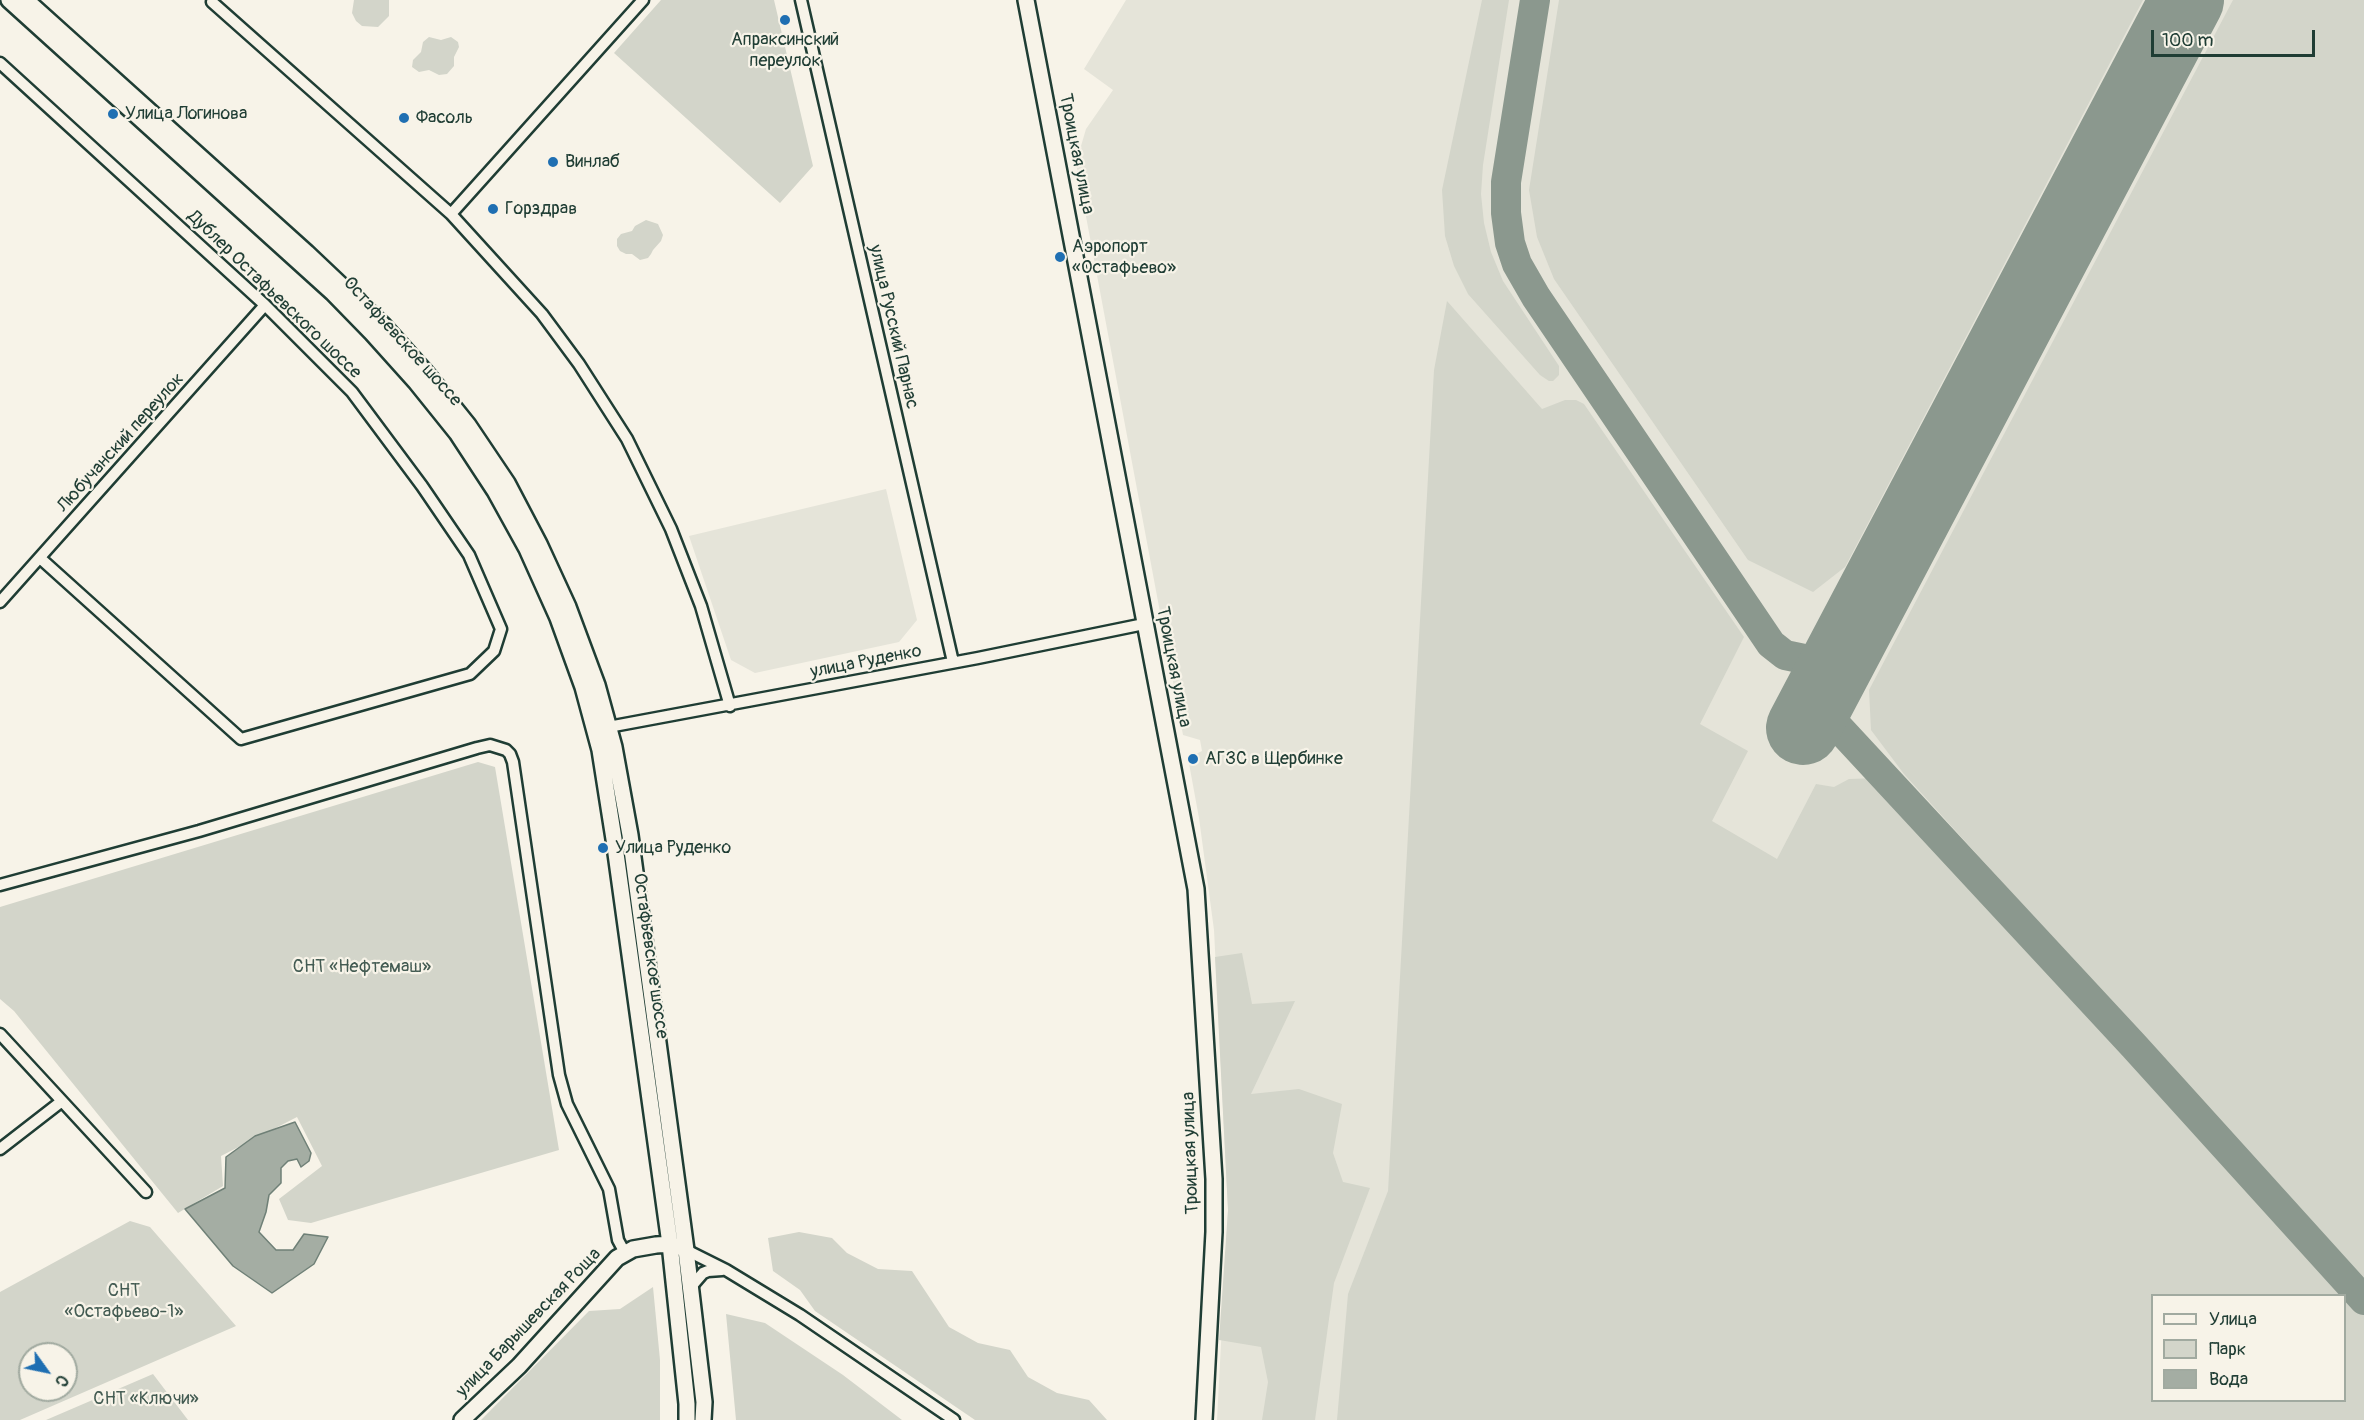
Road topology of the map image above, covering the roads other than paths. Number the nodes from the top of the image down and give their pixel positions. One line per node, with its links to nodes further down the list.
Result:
1 (9, 0): 15 (main road, Остафьевское шоссе)
2 (26, 0): 15 (main road, Остафьевское шоссе)
3 (643, 0): 8 (street)
4 (801, 0): 13 (street, улица Русский Парнас)
5 (1026, 0): 12 (main road, Троицкая улица)
6 (212, 2): 8 (street)
7 (0, 63): 9 (street, Дублер Остафьевского шоссе)
8 (451, 214): 14 (street)
9 (265, 305): 10 (street, Любучанский переулок); 10 (street, Дублер Остафьевского шоссе)
10 (40, 558): 11 (street, Любучанский переулок)
11 (0, 602)
12 (1144, 624): 13 (street, улица Руденко); 30 (main road, Троицкая улица)
13 (953, 662): 14 (street, улица Руденко)
14 (730, 706): 15 (street, улица Руденко)
15 (601, 728): 21 (main road, Остафьевское шоссе); 22 (main road, Остафьевское шоссе)
16 (0, 885): 23 (street)
17 (0, 1034): 18 (street)
18 (62, 1101): 19 (street); 20 (street)
19 (0, 1149)
20 (146, 1192)
21 (670, 1244): 22 (main road, улица Барышевская Роща); 23 (main road, улица Барышевская Роща); 27 (main road, Остафьевское шоссе)
22 (686, 1250): 24 (street, улица Барышевская Роща); 25 (main road, Остафьевское шоссе)
23 (625, 1253): 26 (main road, улица Барышевская Роща)
24 (726, 1270): 25 (street); 29 (street, улица Барышевская Роща)
25 (690, 1288): 28 (main road, Остафьевское шоссе)
26 (462, 1420)
27 (687, 1420)
28 (703, 1420)
29 (954, 1420)
30 (1204, 1420)

